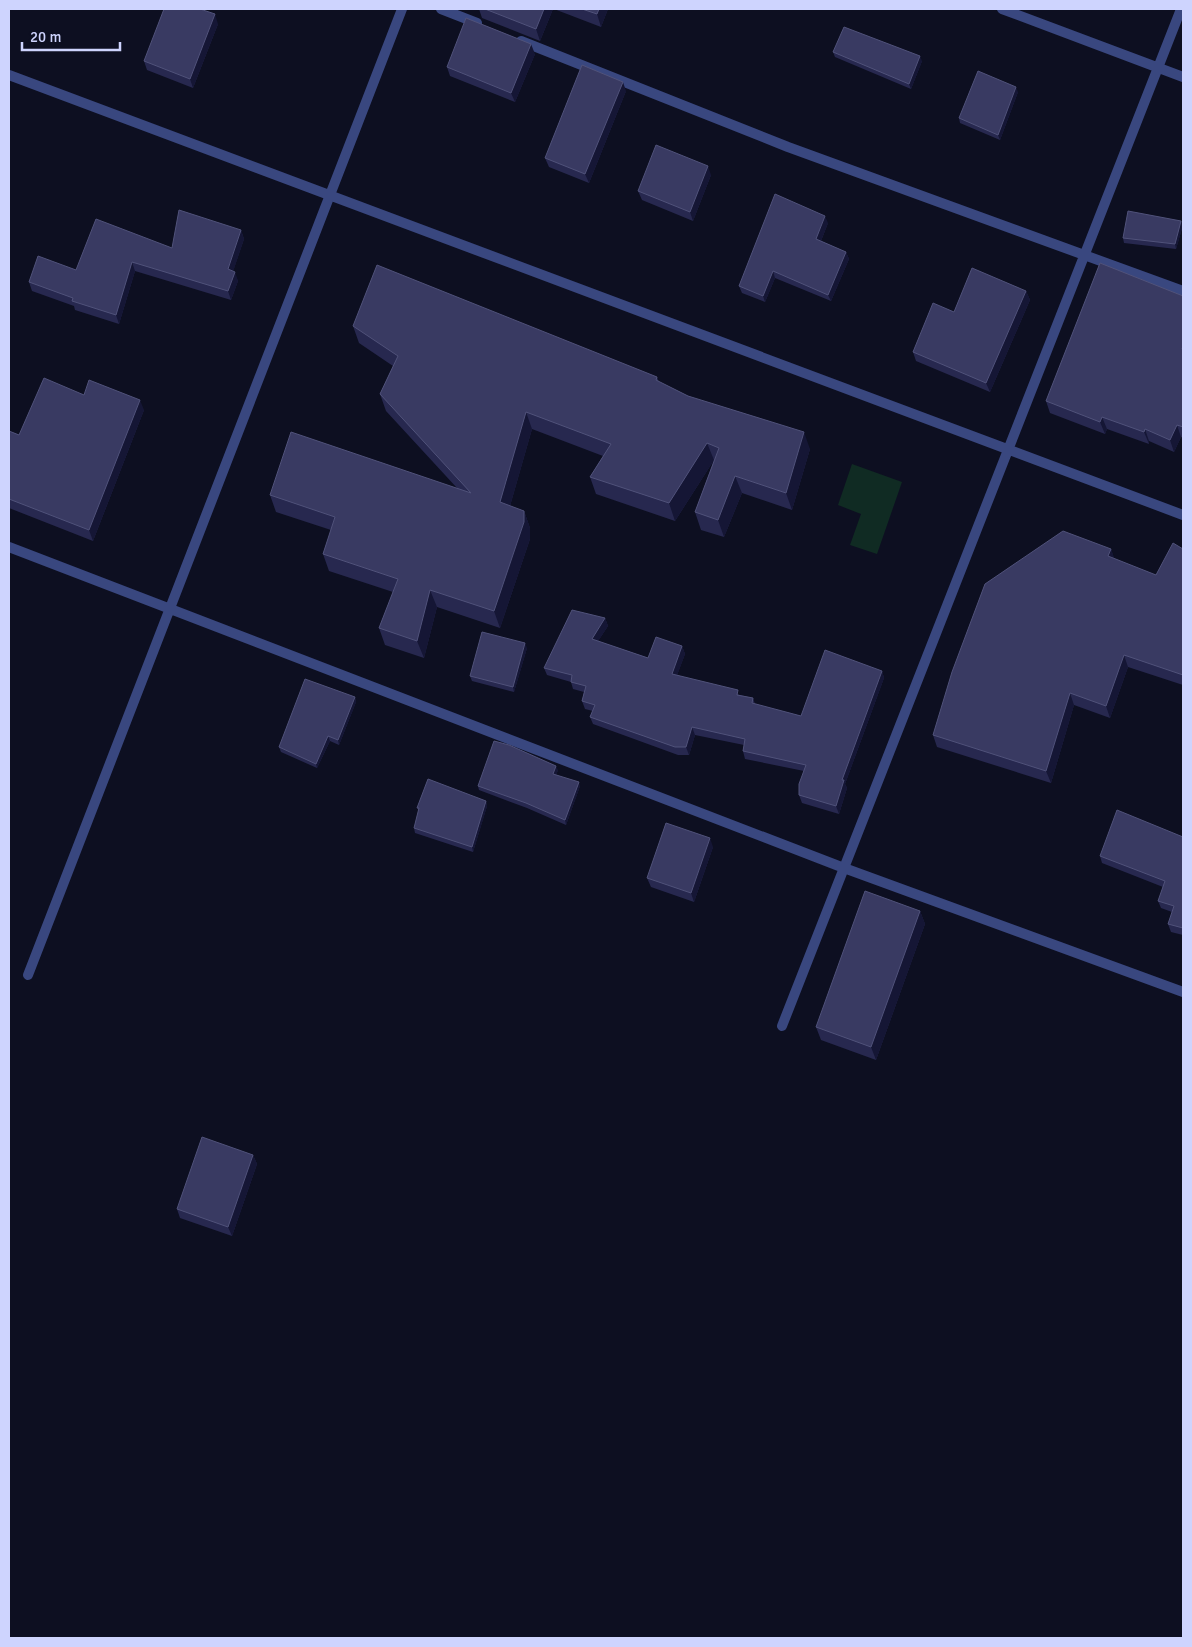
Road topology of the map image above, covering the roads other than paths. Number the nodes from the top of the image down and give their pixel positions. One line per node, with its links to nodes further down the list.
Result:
1 (402, 9): 10 (street)
2 (441, 9): 5 (street)
3 (1002, 9): 7 (street)
4 (1181, 9): 7 (street)
5 (486, 27)
6 (514, 38): 11 (street)
7 (1158, 68): 9 (street); 11 (street)
8 (9, 75): 10 (street)
9 (1183, 77)
10 (332, 194): 13 (street); 16 (street)
11 (1085, 254): 12 (street); 13 (street)
12 (1183, 291)
13 (1008, 449): 14 (street); 17 (street)
14 (1183, 515)
15 (9, 547): 16 (street)
16 (170, 607): 17 (street); 18 (street)
17 (844, 868): 19 (street); 20 (street)
18 (28, 975)
19 (1183, 992)
20 (782, 1026)

